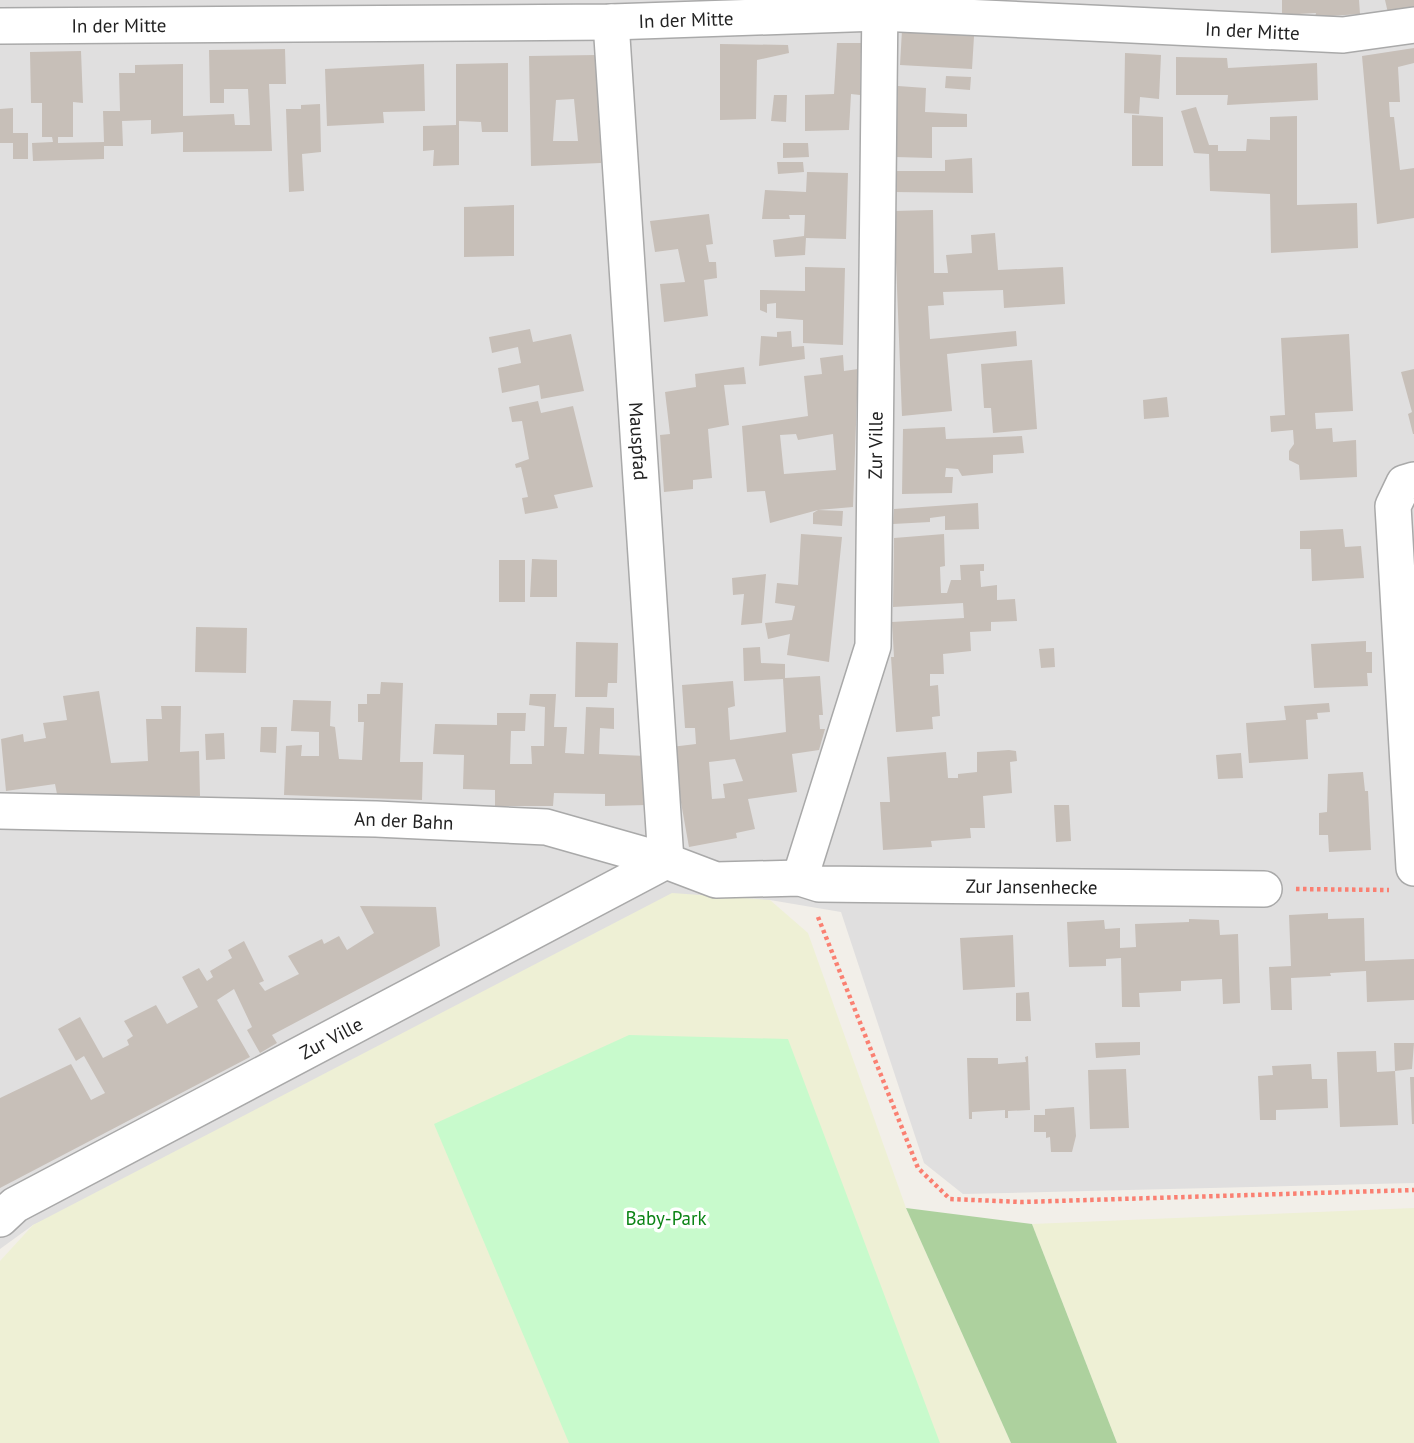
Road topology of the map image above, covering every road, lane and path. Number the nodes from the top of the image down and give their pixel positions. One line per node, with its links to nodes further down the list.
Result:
1 (880, 7): 2 (street, In der Mitte); 3 (street, In der Mitte); 8 (street, Zur Ville)
2 (611, 22): 4 (street, In der Mitte); 7 (street, Mauspfad)
3 (1414, 25)
4 (0, 26)
5 (1414, 480): 9 (street)
6 (0, 811): 7 (street, An der Bahn)
7 (666, 861): 8 (street, An der Bahn); 12 (street, Zur Ville)
8 (800, 878): 10 (street, Zur Jansenhecke); 11 (path)
9 (1407, 879): 10 (path)
10 (1264, 889)
11 (1414, 1190)
12 (0, 1219)

